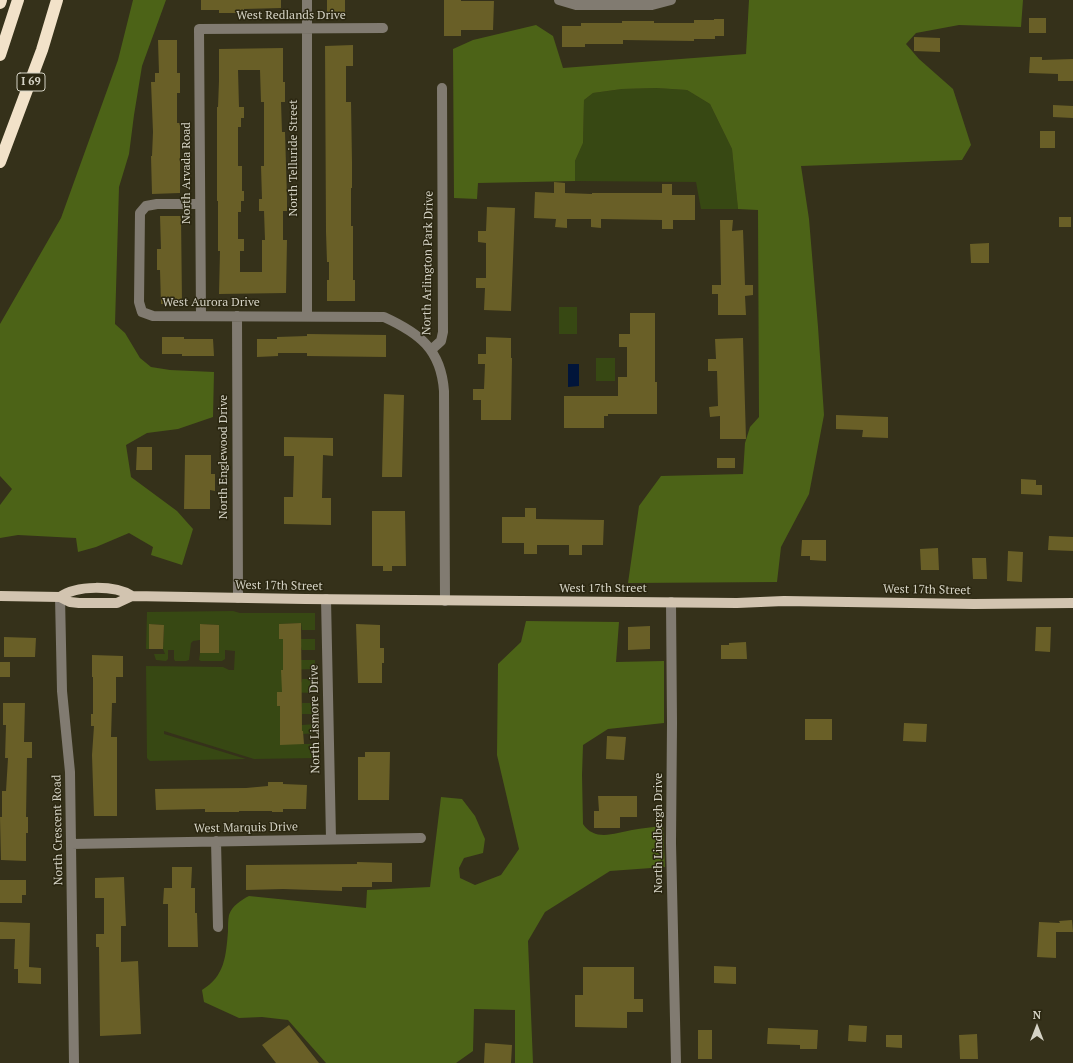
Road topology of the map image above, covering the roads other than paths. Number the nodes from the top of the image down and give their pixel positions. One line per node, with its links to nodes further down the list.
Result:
1 (1, 0): 7 (highway)
2 (18, 0): 11 (highway)
3 (57, 0): 13 (highway, I 69)
4 (307, 0): 10 (street, North Telluride Street)
5 (559, 0): 6 (street)
6 (671, 0)
7 (0, 3)
8 (383, 28): 10 (street, West Redlands Drive)
9 (199, 29): 10 (street, West Redlands Drive); 14 (street, North Arvada Road)
10 (307, 29): 17 (street, North Telluride Street)
11 (0, 55)
12 (442, 88): 18 (street, North Arlington Park Drive)
13 (0, 162)
14 (200, 204): 15 (street, North Arvada Road); 15 (street, West Aurora Drive)
15 (201, 316): 16 (street, West Aurora Drive)
16 (237, 316): 17 (street, West Aurora Drive); 22 (street, North Englewood Drive)
17 (307, 316): 18 (street, West Aurora Drive)
18 (431, 350): 24 (street, North Arlington Park Drive)
19 (0, 596): 21 (main road)
20 (132, 596): 21 (main road, West 17th Street); 21 (main road, West 17th Street); 22 (main road, West 17th Street)
21 (60, 597): 30 (street, North Crescent Road)
22 (238, 598): 23 (main road, West 17th Street)
23 (326, 599): 24 (main road, West 17th Street); 28 (street, North Lismore Drive)
24 (445, 600): 25 (main road, West 17th Street)
25 (671, 602): 26 (main road, West 17th Street); 33 (street, North Lindbergh Drive)
26 (1073, 603)
27 (421, 838): 28 (street, West Marquis Drive)
28 (331, 839): 29 (street, West Marquis Drive)
29 (216, 841): 30 (street, West Marquis Drive); 31 (street)
30 (71, 844): 32 (street, North Crescent Road)
31 (218, 927)
32 (74, 1063)
33 (676, 1063)

